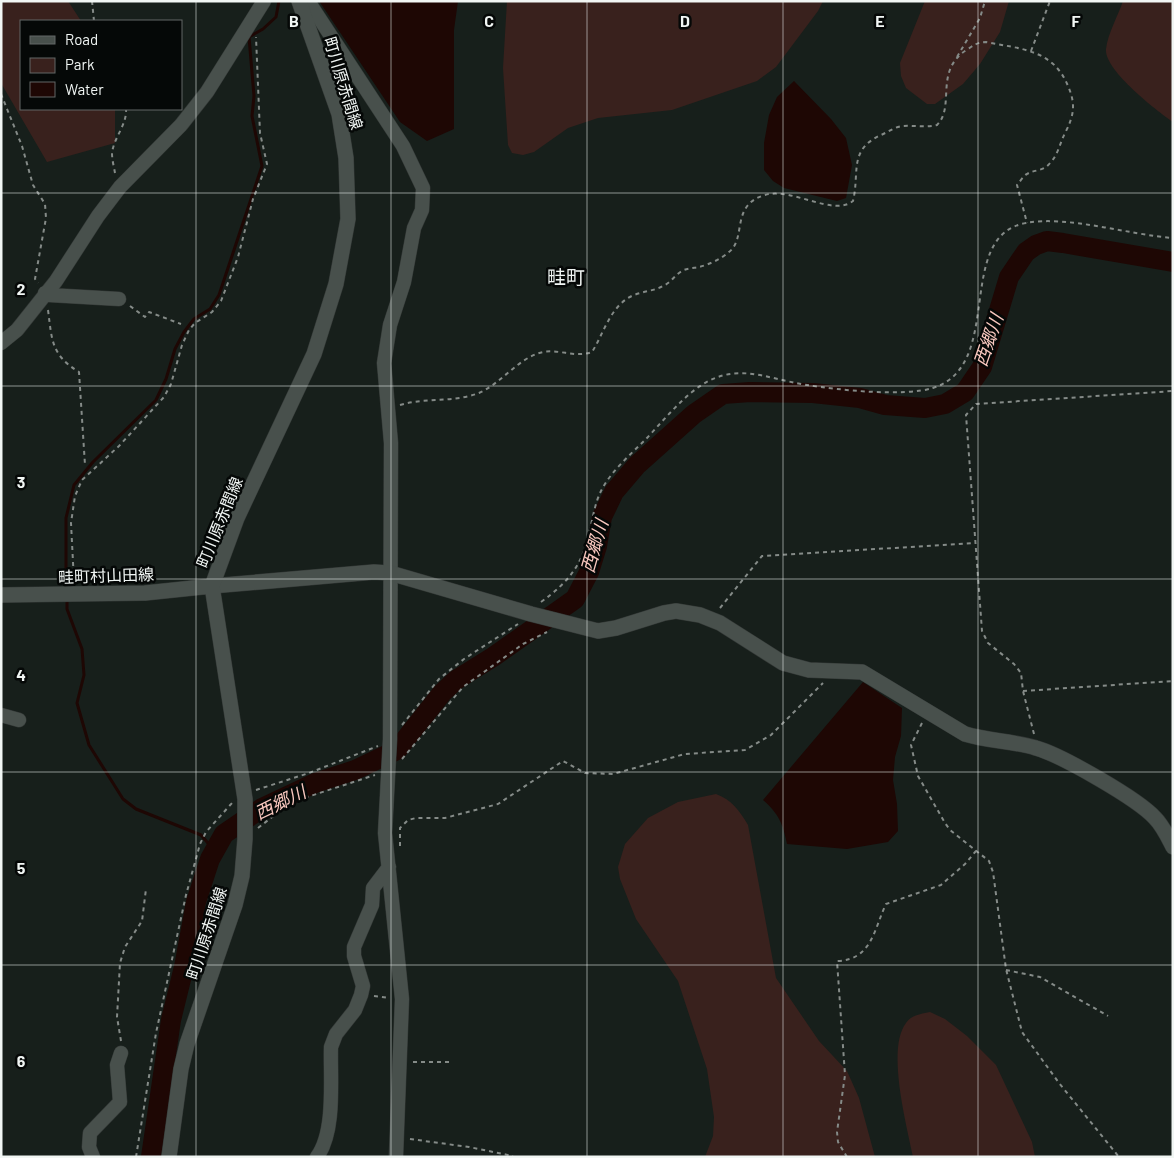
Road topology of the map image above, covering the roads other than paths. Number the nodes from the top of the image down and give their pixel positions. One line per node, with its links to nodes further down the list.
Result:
1 (264, 1): 4 (street)
2 (299, 1): 8 (main road, 町川原赤間線)
3 (308, 1): 7 (street)
4 (47, 294): 5 (street); 6 (street)
5 (119, 299)
6 (1, 343)
7 (390, 573): 8 (main road, 畦町村山田線); 12 (main road, 畦町村山田線); 13 (street)
8 (212, 586): 9 (main road, 畦町村山田線); 16 (main road, 町川原赤間線)
9 (1, 595)
10 (1, 715): 11 (street)
11 (19, 720)
12 (1173, 847)
13 (389, 867): 17 (street); 18 (street)
14 (121, 1053): 15 (street)
15 (93, 1157)
16 (169, 1157)
17 (317, 1157)
18 (396, 1157)

